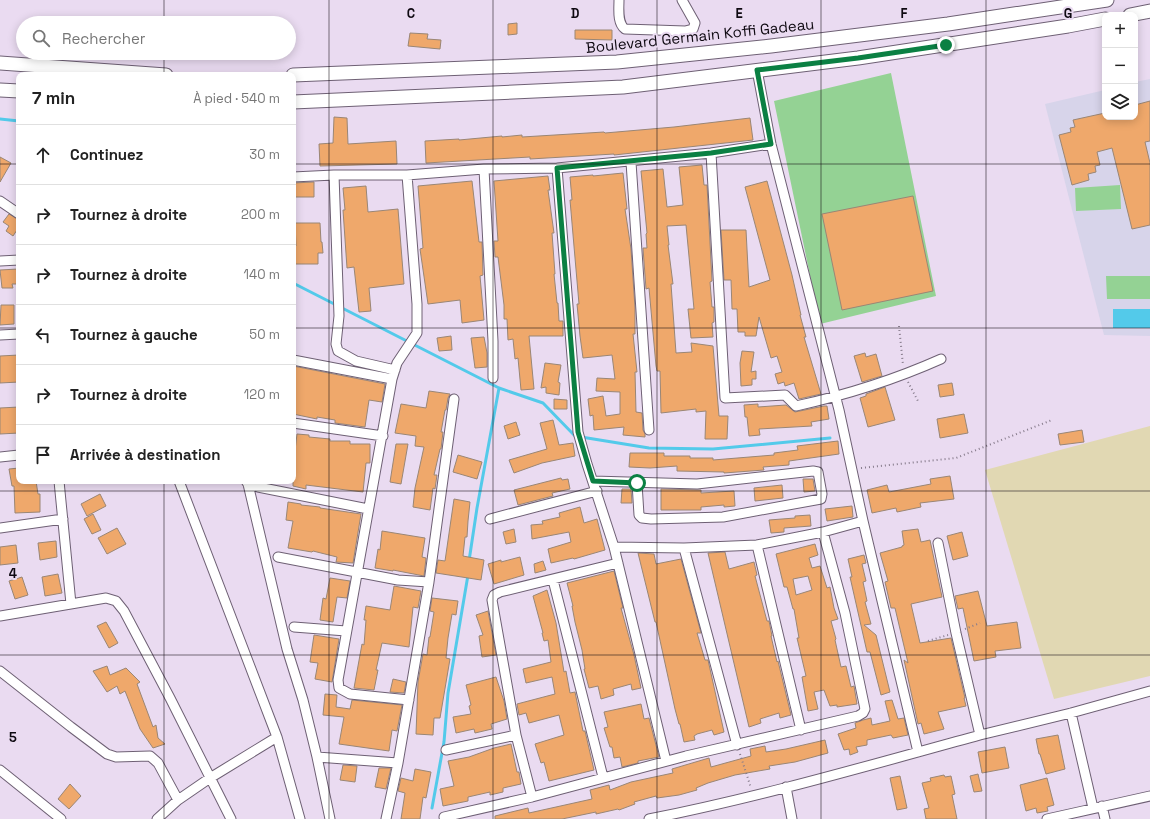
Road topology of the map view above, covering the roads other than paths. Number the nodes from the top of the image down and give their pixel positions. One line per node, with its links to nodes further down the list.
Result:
1 (619, 0): 2 (street)
2 (682, 0)
3 (1108, 0): 10 (main road, Boulevard Germain Koffi Gadeau)
4 (1150, 11): 5 (main road)
5 (1138, 13)
6 (1102, 20): 8 (main road)
7 (0, 63): 9 (main road)
8 (757, 70): 13 (main road); 14 (street)
9 (124, 72)
10 (296, 75)
11 (0, 90): 12 (main road)
12 (16, 91)
13 (296, 102)
14 (771, 144): 15 (street); 32 (street)
15 (711, 153): 16 (street); 32 (street)
16 (631, 162): 17 (street); 35 (street)
17 (557, 168): 18 (street); 39 (street)
18 (484, 169): 20 (street); 31 (street)
19 (334, 175): 20 (street); 21 (street); 30 (street)
20 (407, 175): 30 (street)
21 (296, 177)
22 (0, 201): 23 (street)
23 (16, 212)
24 (16, 260): 25 (street)
25 (0, 261)
26 (16, 334): 27 (street)
27 (0, 335)
28 (296, 360): 30 (street)
29 (941, 360): 32 (street)
30 (395, 371): 36 (street)
31 (493, 378)
32 (835, 398): 49 (street)
33 (454, 399): 60 (street)
34 (296, 423): 36 (street)
35 (650, 430)
36 (383, 436): 46 (street)
37 (16, 455): 38 (street)
38 (0, 457)
39 (593, 481): 40 (street); 45 (street)
40 (637, 483): 40 (street)
41 (59, 484): 47 (street)
42 (180, 484): 72 (street)
43 (247, 484): 76 (street)
44 (249, 484): 46 (street)
45 (597, 491): 48 (street); 54 (street)
46 (368, 509): 58 (street)
47 (63, 519): 50 (street); 61 (street)
48 (490, 519)
49 (862, 521): 51 (street); 75 (street)
50 (0, 528)
51 (823, 532): 53 (street); 69 (street)
52 (938, 543): 71 (street)
53 (757, 545): 55 (street); 69 (street)
54 (614, 548): 55 (street); 57 (street)
55 (684, 548): 73 (street)
56 (278, 557): 58 (street)
57 (618, 563): 59 (street); 77 (street)
58 (357, 572): 60 (street); 64 (street)
59 (553, 580): 70 (street); 80 (street)
60 (429, 582): 67 (street)
61 (71, 604): 62 (street); 81 (street)
62 (0, 616)
63 (294, 627): 64 (street)
64 (346, 631): 67 (street)
65 (0, 671): 85 (street)
66 (1150, 691): 68 (street)
67 (409, 700): 78 (street)
68 (1071, 713): 71 (street); 86 (street)
69 (801, 730): 73 (street)
70 (516, 735): 74 (street); 83 (street)
71 (980, 735): 75 (street)
72 (277, 737): 81 (street); 92 (street)
73 (737, 745): 77 (street)
74 (446, 750)
75 (918, 752): 82 (street)
76 (317, 757): 78 (street); 93 (street)
77 (666, 761): 80 (street)
78 (398, 763): 94 (street)
79 (0, 770): 87 (street)
80 (603, 777): 83 (street)
81 (210, 778): 85 (street); 91 (street)
82 (786, 788): 95 (street); 96 (street)
83 (532, 796): 88 (street)
84 (1150, 796): 86 (street)
85 (178, 800): 90 (street)
86 (1098, 807): 97 (street); 98 (street)
87 (51, 816): 89 (street)
88 (444, 817)
89 (61, 819)
90 (157, 819)
91 (231, 819)
92 (300, 819)
93 (330, 819)
94 (386, 819)
95 (649, 819)
96 (792, 819)
97 (1047, 819)
98 (1104, 819)

